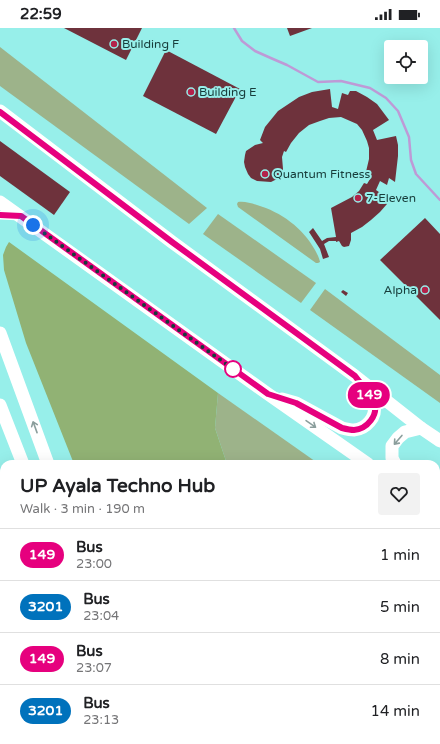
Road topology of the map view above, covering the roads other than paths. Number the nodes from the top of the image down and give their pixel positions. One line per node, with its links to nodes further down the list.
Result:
1 (0, 112): 6 (main road)
2 (0, 202): 4 (main road)
3 (0, 215): 4 (main road)
4 (21, 216): 7 (main road)
5 (0, 333): 12 (main road, one-way to 5)
6 (355, 376): 7 (main road); 9 (main road)
7 (268, 394): 13 (main road, one-way to 13)
8 (0, 405): 11 (main road)
9 (421, 428): 10 (main road); 14 (main road, one-way to 14)
10 (440, 441)
11 (21, 460)
12 (47, 460)
13 (362, 460)
14 (393, 460)

